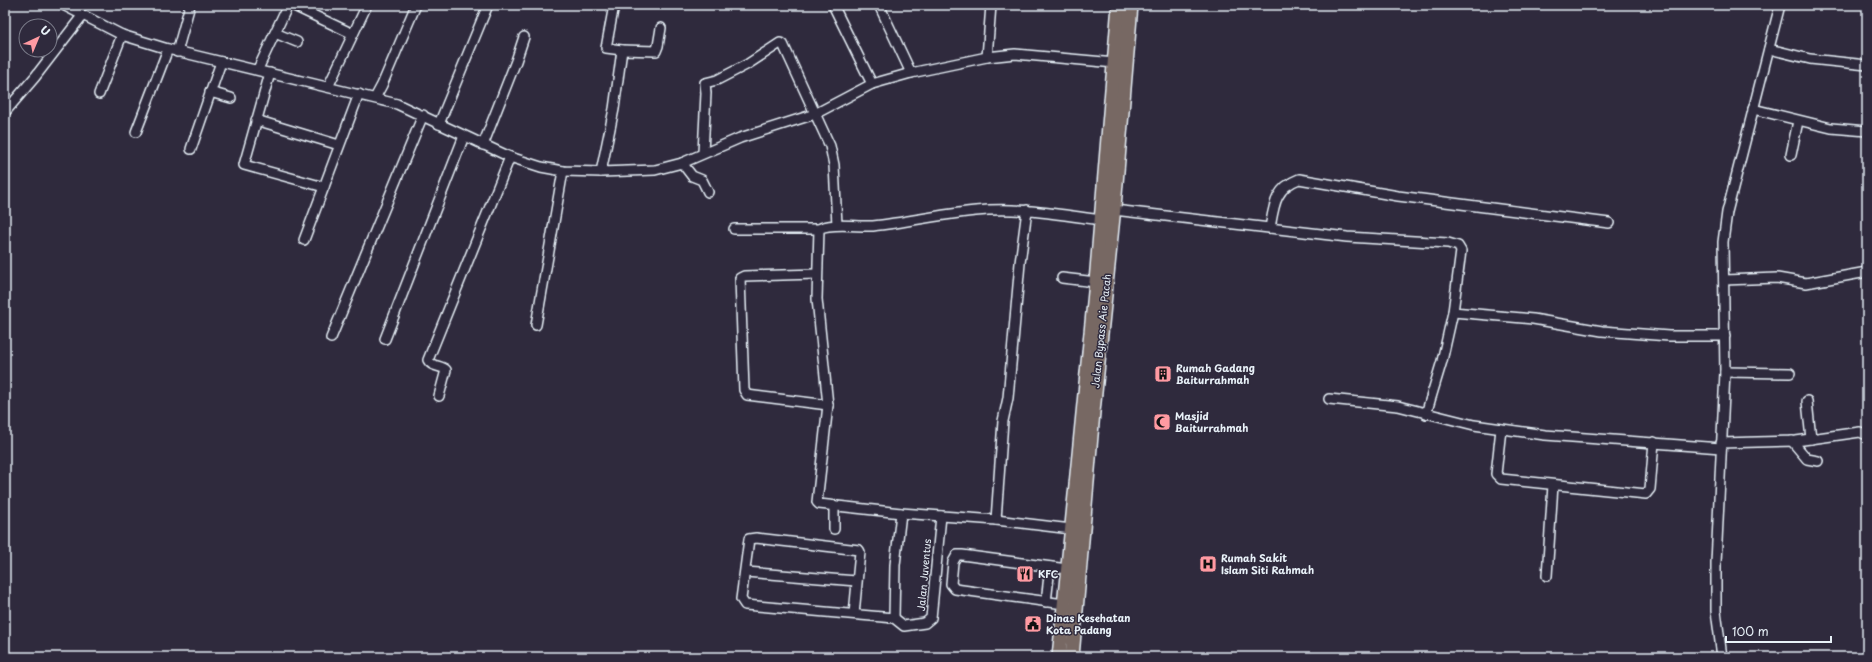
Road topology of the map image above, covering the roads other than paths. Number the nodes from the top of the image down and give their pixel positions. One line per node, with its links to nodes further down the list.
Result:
1 (63, 5): 15 (street)
2 (190, 5): 25 (street)
3 (288, 5): 17 (street)
4 (292, 5): 18 (street)
5 (367, 5): 18 (street)
6 (416, 5): 39 (street)
7 (488, 5): 46 (street)
8 (614, 5): 24 (street)
9 (833, 5): 33 (street)
10 (879, 5): 32 (street)
11 (991, 5): 26 (street)
12 (1119, 5): 28 (highway)
13 (1131, 5): 62 (highway, Jalan Bypass Aie Pacah)
14 (1780, 5): 23 (street)
15 (82, 16): 19 (street); 41 (street)
16 (661, 28): 24 (street)
17 (274, 33): 21 (street); 30 (street)
18 (353, 34): 34 (street)
19 (122, 35): 22 (street); 36 (street)
20 (524, 37): 51 (street)
21 (297, 42)
22 (168, 49): 25 (street); 48 (street)
23 (1769, 49): 29 (street); 40 (street)
24 (622, 50): 58 (street)
25 (177, 52): 27 (street)
26 (987, 57): 28 (street); 32 (street)
27 (221, 62): 30 (street); 35 (street)
28 (1115, 63): 63 (highway)
29 (1867, 65)
30 (258, 70): 31 (street)
31 (270, 73): 34 (street); 44 (street)
32 (911, 73): 33 (street)
33 (872, 84): 42 (street)
34 (328, 87): 37 (street)
35 (210, 92): 38 (street); 52 (street)
36 (99, 94)
37 (359, 94): 39 (street); 50 (street)
38 (231, 98)
39 (375, 98): 43 (street)
40 (1753, 109): 45 (street); 73 (street)
41 (5, 112)
42 (815, 114): 53 (street); 53 (street); 65 (street)
43 (423, 115): 46 (street); 79 (street)
44 (256, 120): 50 (street); 59 (street)
45 (1798, 121): 47 (street); 54 (street)
46 (439, 124): 49 (street)
47 (1867, 131)
48 (136, 132)
49 (464, 136): 51 (street); 80 (street)
50 (339, 144): 59 (street)
51 (483, 145): 55 (street)
52 (191, 149)
53 (703, 153): 56 (street)
54 (1791, 155)
55 (510, 157): 57 (street); 83 (street)
56 (682, 162): 58 (street); 60 (street)
57 (563, 171): 58 (street); 77 (street)
58 (601, 172)
59 (324, 187): 69 (street)
60 (708, 192)
61 (1027, 210): 63 (street); 65 (street); 99 (street)
62 (1114, 210): 66 (street); 76 (highway, Jalan Bypass Aie Pacah)
63 (1101, 220): 74 (highway)
64 (1608, 223): 66 (street)
65 (837, 225): 68 (street)
66 (1270, 228): 75 (street)
67 (734, 229): 68 (street)
68 (819, 229): 71 (street)
69 (304, 240)
70 (1867, 272): 73 (street)
71 (817, 274): 86 (street); 86 (street)
72 (1062, 278): 74 (street)
73 (1724, 280): 78 (street)
74 (1096, 282): 76 (highway)
75 (1454, 312): 78 (street); 87 (street)
76 (1097, 317): 101 (highway); 112 (highway, Jalan Bypass Aie Pacah)
77 (536, 325)
78 (1725, 336): 81 (street)
79 (331, 338)
80 (385, 339)
81 (1725, 372): 82 (street); 93 (street)
82 (1790, 373)
83 (439, 396)
84 (1329, 398): 87 (street)
85 (1807, 401): 90 (street)
86 (828, 405): 96 (street)
87 (1426, 414): 88 (street)
88 (1501, 429): 92 (street); 95 (street)
89 (1867, 435): 90 (street)
90 (1811, 439): 91 (street)
91 (1792, 441): 93 (street); 94 (street)
92 (1654, 442): 93 (street); 95 (street)
93 (1721, 446): 113 (street)
94 (1818, 462)
95 (1553, 485): 105 (street)
96 (834, 507): 97 (street); 100 (street)
97 (901, 514): 98 (street); 110 (street)
98 (941, 516): 99 (street); 110 (street, Jalan Juventus)
99 (996, 520): 101 (street)
100 (834, 529)
101 (1071, 529): 103 (highway)
102 (1050, 567): 103 (street); 107 (street); 107 (street)
103 (1067, 569): 108 (highway)
104 (746, 572): 106 (street); 106 (street); 109 (street, Jalan Juventus)
105 (1547, 576)
106 (856, 581): 109 (street)
107 (1046, 602): 108 (street)
108 (1064, 604): 111 (highway)
109 (854, 614): 110 (street, Jalan Juventus)
110 (894, 618)
111 (1059, 657)
112 (1072, 657)
113 (1722, 657)

